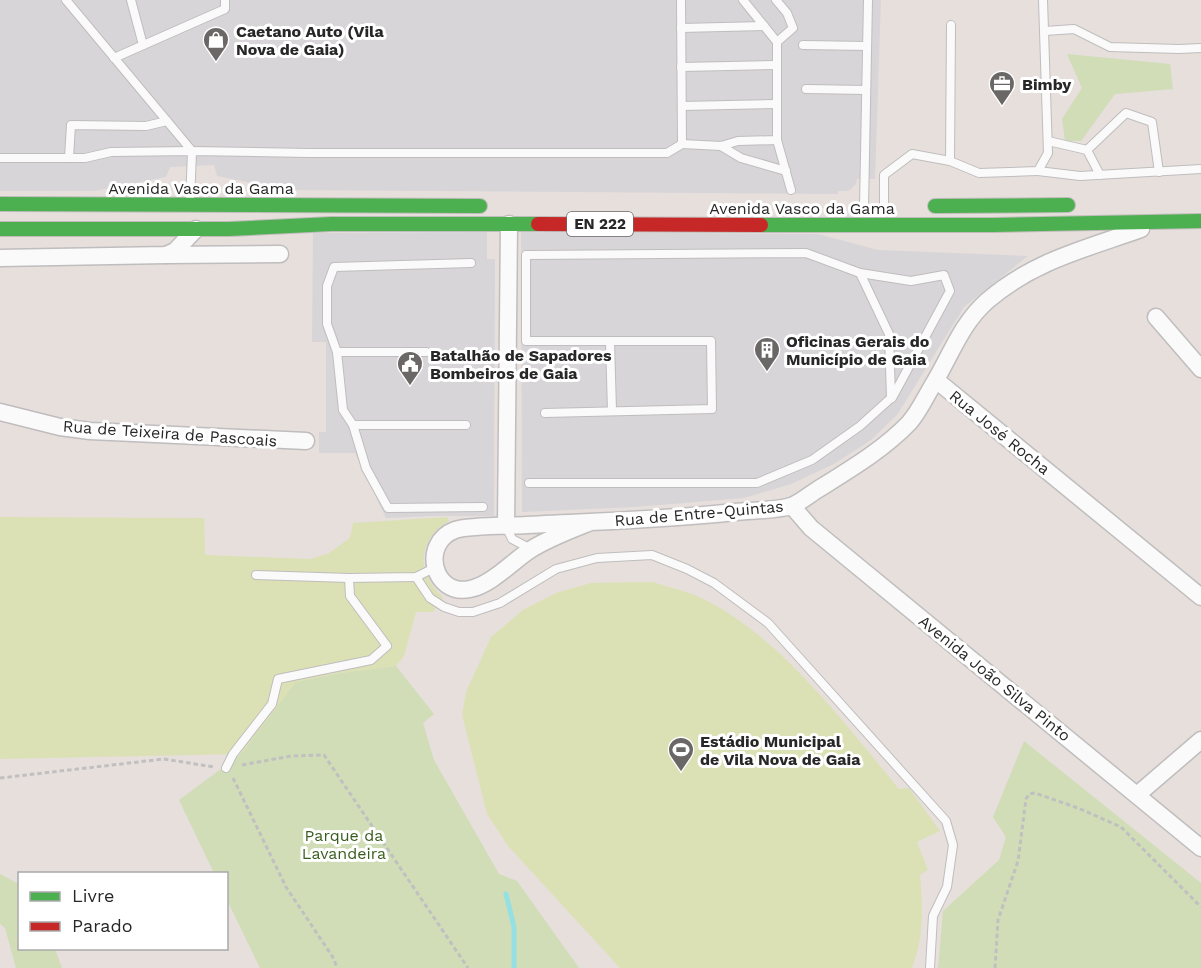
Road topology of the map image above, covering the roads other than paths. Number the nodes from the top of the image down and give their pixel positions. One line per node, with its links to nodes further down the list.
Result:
1 (66, 0): 18 (lane)
2 (131, 0): 14 (lane)
3 (225, 0): 14 (lane)
4 (681, 0): 11 (lane)
5 (743, 0): 10 (lane)
6 (776, 0): 13 (lane)
7 (868, 0): 16 (lane)
8 (1043, 0): 12 (lane)
9 (951, 25): 34 (lane)
10 (764, 26): 11 (lane); 13 (lane)
11 (681, 28): 20 (lane)
12 (1045, 31): 17 (lane); 27 (lane)
13 (777, 42): 19 (lane)
14 (143, 45): 18 (lane)
15 (803, 45): 16 (lane)
16 (867, 46): 22 (lane)
17 (1201, 48)
18 (114, 58): 25 (lane)
19 (777, 65): 20 (lane); 23 (lane)
20 (681, 67): 24 (lane)
21 (806, 89): 22 (lane)
22 (866, 90): 47 (lane)
23 (777, 104): 24 (lane); 26 (lane)
24 (682, 106): 28 (lane)
25 (167, 121): 31 (lane); 33 (lane)
26 (777, 140): 29 (lane); 36 (lane)
27 (1048, 141): 30 (lane); 37 (lane)
28 (682, 144): 29 (lane); 31 (lane)
29 (721, 146): 36 (lane)
30 (1087, 150): 38 (lane); 39 (lane)
31 (192, 151): 33 (lane); 43 (lane)
32 (0, 158): 33 (lane)
33 (69, 158)
34 (950, 161): 37 (lane); 48 (lane)
35 (1201, 169): 38 (lane)
36 (786, 171): 40 (lane)
37 (1038, 171): 39 (lane)
38 (1159, 172): 39 (lane)
39 (1100, 175)
40 (791, 190)
41 (0, 204): 42 (main road, Avenida Vasco da Gama)
42 (32, 204): 43 (main road, Avenida Vasco da Gama); 50 (street)
43 (190, 205): 44 (main road, Avenida Vasco da Gama)
44 (402, 205): 46 (main road, Avenida Vasco da Gama); 53 (main road)
45 (1080, 205): 49 (main road, Avenida Vasco da Gama)
46 (497, 206)
47 (859, 206): 48 (main road, Avenida Vasco da Gama)
48 (890, 206)
49 (919, 206)
50 (0, 213)
51 (1201, 221): 52 (main road, Avenida Vasco da Gama / EN 222)
52 (1160, 223): 54 (main road, Avenida Vasco da Gama / EN 222); 67 (street, Rua José Rocha)
53 (402, 224): 54 (main road, Avenida Vasco da Gama / EN 222); 56 (main road, Avenida Vasco da Gama / EN 222)
54 (509, 224): 79 (street)
55 (0, 228): 56 (main road, Avenida Vasco da Gama / EN 222)
56 (196, 229): 58 (street)
57 (280, 254): 58 (street)
58 (166, 255): 59 (street)
59 (0, 258)
60 (471, 263): 64 (lane)
61 (860, 273): 63 (lane); 68 (lane); 68 (lane)
62 (1156, 317): 66 (street)
63 (610, 341): 69 (lane); 69 (lane)
64 (337, 351): 65 (lane); 72 (lane)
65 (426, 352)
66 (1201, 369)
67 (936, 380): 76 (street, Rua de Entre-Quintas); 85 (street, Rua José Rocha)
68 (891, 398): 75 (lane)
69 (612, 411): 71 (lane)
70 (0, 412): 74 (street, Rua de Teixeira de Pascoais)
71 (545, 413)
72 (353, 424): 73 (lane); 77 (lane)
73 (466, 425)
74 (306, 441)
75 (529, 483)
76 (792, 506): 78 (street, Rua de Entre-Quintas); 88 (street, Avenida João Silva Pinto)
77 (483, 507)
78 (591, 522): 79 (street, Rua de Entre-Quintas); 80 (street, Rua de Entre-Quintas)
79 (509, 533): 80 (lane); 81 (street, Rua de Entre-Quintas)
80 (531, 549): 81 (street, Rua de Entre-Quintas)
81 (434, 568): 83 (lane)
82 (256, 575): 84 (lane)
83 (416, 577): 84 (lane); 90 (lane)
84 (349, 578): 87 (lane)
85 (1201, 597)
86 (1201, 740): 88 (street)
87 (226, 768)
88 (1137, 795): 89 (street, Avenida João Silva Pinto)
89 (1201, 848)
90 (930, 968)

